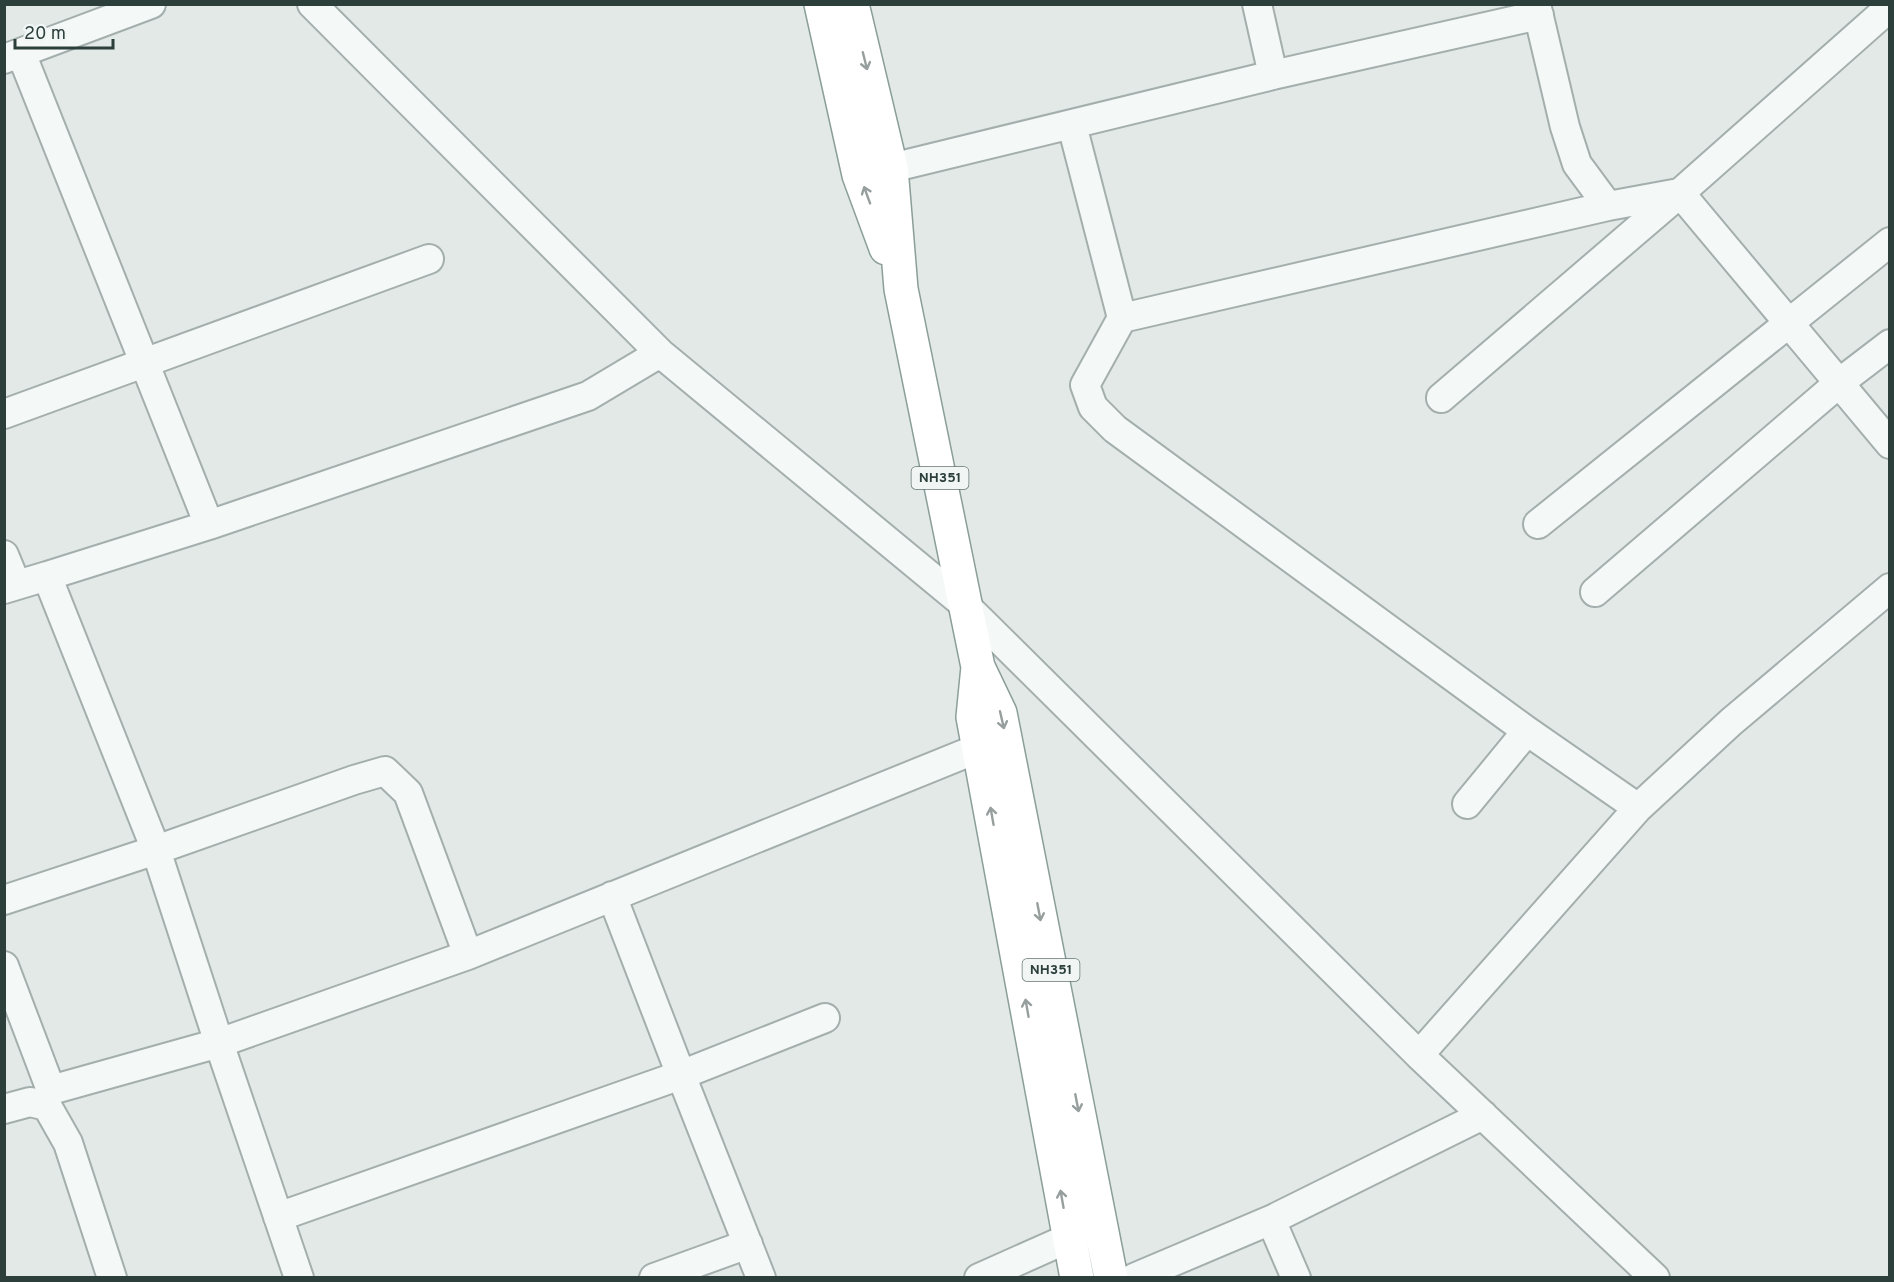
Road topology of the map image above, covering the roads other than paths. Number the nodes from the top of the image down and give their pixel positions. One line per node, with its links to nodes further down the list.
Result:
1 (151, 4): 8 (street)
2 (312, 4): 20 (street)
3 (820, 4): 16 (highway, NH351, one-way to 3)
4 (852, 4): 11 (highway, NH351, one-way to 11)
5 (1257, 4): 9 (street)
6 (1890, 7): 12 (street)
7 (1538, 10): 9 (street); 13 (street)
8 (13, 56): 21 (street)
9 (1273, 75): 10 (street)
10 (1072, 125): 11 (street); 17 (street)
11 (891, 168): 16 (highway, NH351)
12 (1680, 193): 13 (street); 18 (street); 23 (street)
13 (1608, 206): 17 (street)
14 (1890, 242): 18 (street)
15 (429, 259): 21 (street)
16 (901, 289): 33 (highway, NH351)
17 (1122, 318): 35 (street)
18 (1787, 322): 22 (street); 26 (street)
19 (1890, 344): 22 (street)
20 (660, 353): 27 (street); 33 (street)
21 (144, 363): 24 (street); 27 (street)
22 (1839, 383): 25 (street); 32 (street)
23 (1441, 398)
24 (4, 414)
25 (1890, 444)
26 (1538, 524)
27 (210, 525): 29 (street)
28 (4, 555): 30 (street)
29 (47, 576): 30 (street); 39 (street)
30 (10, 587)
31 (1890, 588): 38 (street)
32 (1595, 592)
33 (966, 605): 34 (highway, NH351); 46 (street)
34 (978, 667): 36 (highway, NH351); 54 (highway, NH351, one-way to 54)
35 (1527, 730): 37 (street); 38 (street)
36 (979, 748): 40 (street); 53 (highway, NH351, one-way to 36)
37 (1467, 804)
38 (1638, 808): 46 (street)
39 (156, 850): 41 (street); 42 (street); 45 (street)
40 (612, 896): 42 (street); 47 (street)
41 (4, 900)
42 (468, 955): 45 (street)
43 (4, 966): 45 (street)
44 (825, 1018): 47 (street)
45 (219, 1043): 50 (street)
46 (1419, 1055): 49 (street)
47 (681, 1076): 50 (street); 52 (street)
48 (4, 1109): 55 (street)
49 (1483, 1115): 51 (street); 62 (street)
50 (278, 1217): 56 (street)
51 (1271, 1220): 60 (street); 61 (street)
52 (748, 1244): 57 (street); 58 (street)
53 (1073, 1262): 54 (highway); 59 (street)
54 (1109, 1268)
55 (112, 1278)
56 (299, 1278)
57 (654, 1278)
58 (761, 1278)
59 (979, 1278)
60 (1134, 1278)
61 (1296, 1278)
62 (1655, 1278)

